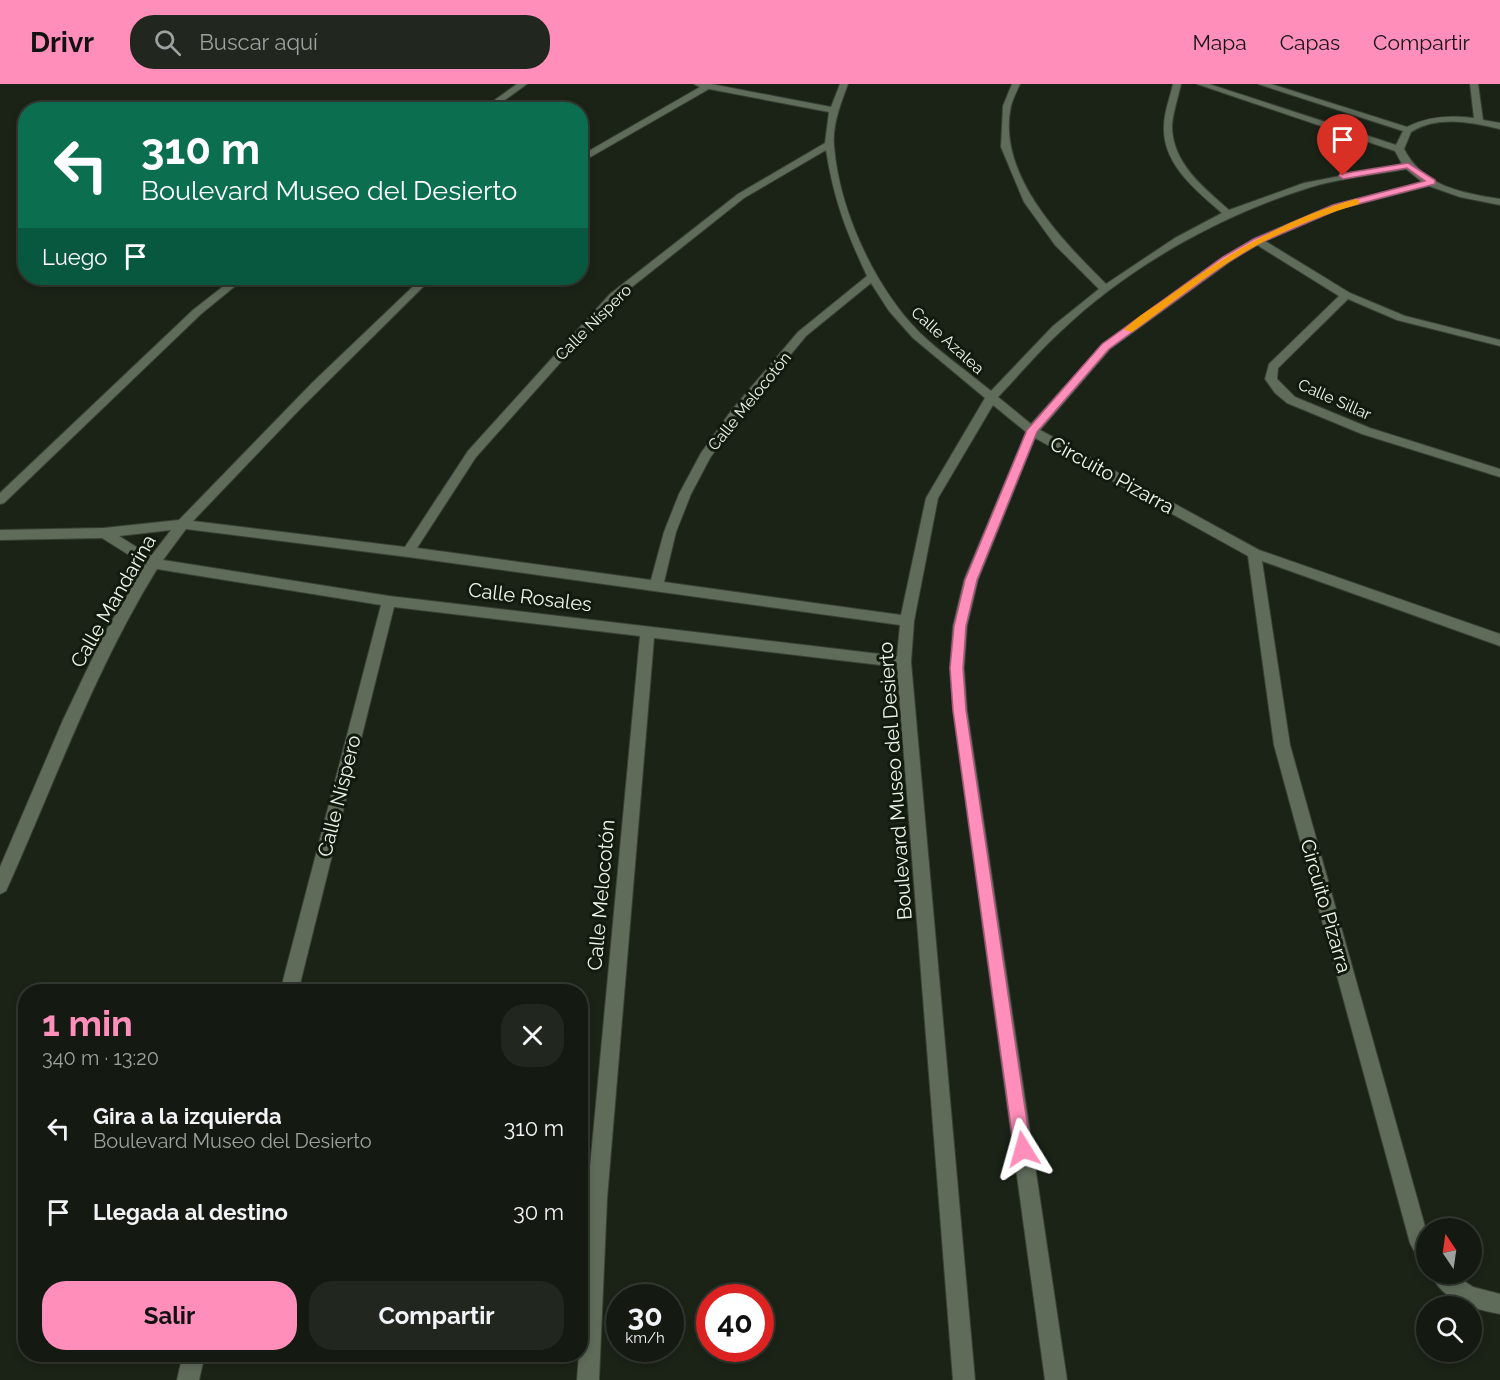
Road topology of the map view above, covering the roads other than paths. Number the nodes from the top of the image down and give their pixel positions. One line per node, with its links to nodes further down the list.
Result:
1 (524, 84): 9 (street)
2 (844, 84): 10 (street, Calle Azalea)
3 (1016, 84): 25 (street)
4 (1177, 84): 20 (street)
5 (1202, 84): 15 (street)
6 (1262, 84): 13 (street)
7 (1474, 84): 11 (street)
8 (702, 85): 10 (street); 16 (street)
9 (497, 102)
10 (834, 110): 14 (street, Calle Azalea)
11 (1479, 121): 12 (street); 13 (street)
12 (1500, 126)
13 (1408, 130): 15 (street)
14 (829, 144): 22 (street, Calle Azalea); 35 (street, Calle Níspero)
15 (1399, 149): 17 (street)
16 (588, 155)
17 (1408, 166): 18 (street); 20 (street, Boulevard Museo del Desierto)
18 (1432, 182): 19 (street); 21 (street)
19 (1500, 202)
20 (1228, 214): 25 (street, Boulevard Museo del Desierto)
21 (1257, 241): 26 (street); 29 (street)
22 (872, 277): 28 (street, Calle Azalea); 38 (street, Calle Melocotón)
23 (231, 285): 31 (street)
24 (420, 285): 32 (street, Calle Mandarina)
25 (1105, 289): 28 (street, Boulevard Museo del Desierto)
26 (1346, 295): 27 (street); 30 (street, Calle Sillar)
27 (1500, 343)
28 (991, 398): 29 (street, Calle Azalea); 40 (street, Boulevard Museo del Desierto)
29 (1032, 430): 36 (street, Circuito Pizarra); 53 (street)
30 (1500, 473)
31 (0, 500)
32 (182, 524): 33 (street, Calle Rosales); 35 (street, Calle Rosales); 37 (street, Calle Mandarina)
33 (104, 534): 34 (street, Calle Rosales); 37 (street)
34 (0, 535)
35 (408, 552): 38 (street, Calle Rosales)
36 (1254, 553): 42 (street, Circuito Pizarra); 46 (street, Circuito Pizarra)
37 (153, 563): 39 (street, Calle Rosales); 44 (street, Calle Mandarina)
38 (656, 587): 40 (street, Calle Rosales)
39 (389, 601): 41 (street, Calle Rosales); 45 (street, Calle Níspero)
40 (907, 621): 43 (street, Boulevard Museo del Desierto)
41 (648, 630): 43 (street, Calle Rosales); 51 (street, Calle Melocotón)
42 (1500, 640)
43 (904, 662): 52 (street, Boulevard Museo del Desierto)
44 (0, 886)
45 (291, 984)
46 (1416, 1228)
47 (1451, 1284): 48 (street)
48 (1500, 1304)
49 (192, 1362): 50 (street)
50 (188, 1380)
51 (588, 1380)
52 (964, 1380)
53 (1056, 1380)

